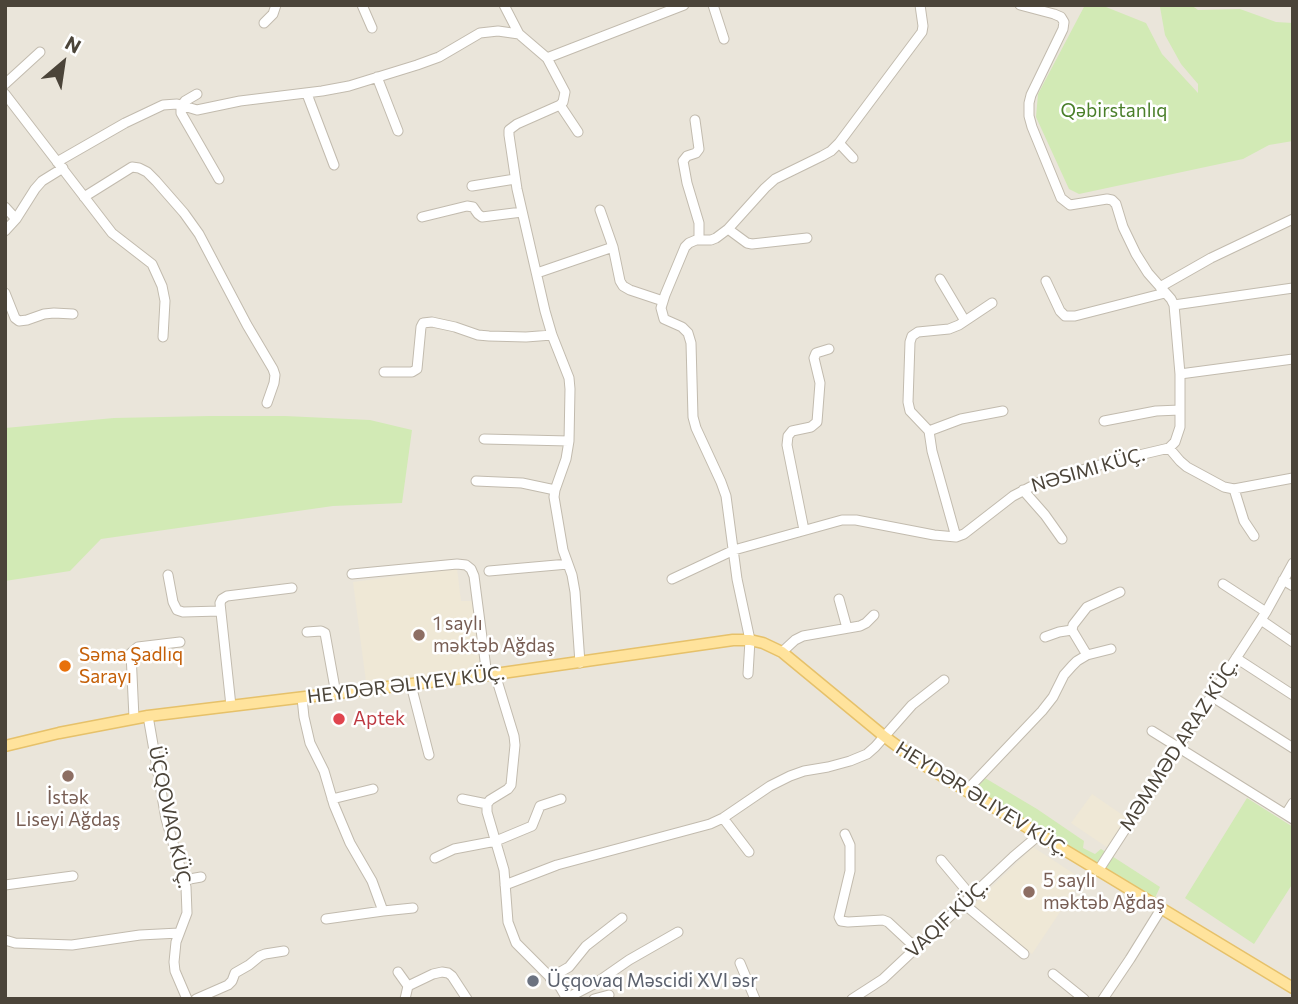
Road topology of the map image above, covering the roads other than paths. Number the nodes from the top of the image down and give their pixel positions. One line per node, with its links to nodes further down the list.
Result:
1 (276, 5): 8 (street)
2 (362, 5): 9 (street)
3 (504, 5): 10 (street)
4 (684, 5): 13 (street)
5 (713, 5): 11 (street)
6 (920, 5): 24 (street)
7 (1020, 5): 47 (street)
8 (264, 23)
9 (372, 28)
10 (519, 34): 13 (street); 14 (street)
11 (724, 39)
12 (40, 52): 15 (street)
13 (547, 58): 19 (street)
14 (377, 77): 18 (street); 22 (street)
15 (5, 84)
16 (5, 94): 26 (street)
17 (197, 94): 20 (street)
18 (307, 94): 20 (street); 27 (street)
19 (560, 105): 23 (street); 29 (street)
20 (181, 106): 26 (street); 28 (street)
21 (695, 120): 41 (street)
22 (398, 131)
23 (578, 132)
24 (839, 143): 25 (street); 38 (street)
25 (853, 158)
26 (60, 165): 31 (street); 36 (street)
27 (334, 165)
28 (219, 179)
29 (515, 179): 30 (street); 34 (street)
30 (471, 186)
31 (84, 197): 55 (street); 60 (street)
32 (5, 207): 36 (street)
33 (600, 210): 42 (street)
34 (522, 212): 35 (street); 43 (street)
35 (422, 217)
36 (16, 219): 39 (street)
37 (1293, 219): 47 (street)
38 (728, 229): 40 (street); 41 (street)
39 (5, 231)
40 (807, 238)
41 (699, 240): 49 (street)
42 (612, 247): 43 (street); 49 (street)
43 (537, 273): 54 (street)
44 (940, 279): 53 (street)
45 (1046, 281): 47 (street)
46 (1293, 288): 51 (street)
47 (1163, 290): 51 (street)
48 (5, 293): 52 (street)
49 (663, 301): 77 (street)
50 (992, 303): 53 (street)
51 (1174, 305): 59 (street)
52 (73, 314)
53 (965, 321): 64 (street)
54 (552, 335): 58 (street); 66 (street)
55 (163, 337)
56 (830, 349): 73 (street)
57 (1293, 359): 59 (street)
58 (384, 372)
59 (1180, 374): 61 (street)
60 (267, 403)
61 (1180, 410): 63 (street); 67 (street)
62 (1003, 411): 64 (street)
63 (1104, 421)
64 (929, 431): 75 (street)
65 (484, 439): 66 (street)
66 (569, 440): 70 (street)
67 (1170, 448): 71 (street, NƏSIMI KÜÇ.); 72 (street)
68 (1293, 478): 72 (street)
69 (476, 481): 70 (street)
70 (555, 489): 79 (street)
71 (1023, 489): 75 (street, NƏSIMI KÜÇ.); 76 (street)
72 (1234, 489): 74 (street)
73 (804, 530): 75 (street); 77 (street)
74 (1254, 536)
75 (956, 537)
76 (1062, 539)
77 (734, 550): 83 (street); 97 (street)
78 (1293, 563): 84 (street, MƏMMƏD ARAZ KÜÇ.)
79 (568, 564): 80 (street); 104 (street)
80 (489, 571)
81 (352, 574): 106 (street)
82 (168, 575): 90 (street)
83 (672, 579)
84 (1283, 580): 86 (street); 92 (street, MƏMMƏD ARAZ KÜÇ.)
85 (1223, 584): 92 (street)
86 (1293, 586)
87 (292, 588): 90 (street)
88 (1120, 592): 94 (street)
89 (839, 599): 93 (street)
90 (220, 611): 113 (street)
91 (874, 615): 93 (street)
92 (1263, 616): 99 (street); 103 (street, MƏMMƏD ARAZ KÜÇ.)
93 (847, 628): 101 (street)
94 (1072, 630): 96 (street); 102 (street)
95 (307, 632): 109 (street)
96 (1045, 637)
97 (750, 640): 101 (main road, HEYDƏR ƏLIYEV KÜÇ.); 104 (main road, HEYDƏR ƏLIYEV KÜÇ.); 105 (street)
98 (180, 642): 115 (street)
99 (1293, 642)
100 (1111, 649): 102 (street)
101 (782, 652): 117 (main road, HEYDƏR ƏLIYEV KÜÇ.)
102 (1087, 655): 123 (street)
103 (1236, 658): 110 (street); 111 (street, MƏMMƏD ARAZ KÜÇ.)
104 (580, 663): 106 (main road, HEYDƏR ƏLIYEV KÜÇ.)
105 (748, 674)
106 (491, 675): 108 (main road, HEYDƏR ƏLIYEV KÜÇ.); 128 (street)
107 (944, 680): 117 (street)
108 (411, 685): 109 (main road, HEYDƏR ƏLIYEV KÜÇ.); 121 (street)
109 (336, 694): 112 (main road, HEYDƏR ƏLIYEV KÜÇ.)
110 (1293, 695)
111 (1211, 696): 119 (street, MƏMMƏD ARAZ KÜÇ.); 120 (street)
112 (302, 698): 113 (main road, HEYDƏR ƏLIYEV KÜÇ.); 124 (street)
113 (231, 706): 114 (main road, HEYDƏR ƏLIYEV KÜÇ.)
114 (148, 716): 115 (main road, HEYDƏR ƏLIYEV KÜÇ.); 140 (street, ÜÇQOVAQ KÜÇ.)
115 (134, 718): 118 (main road, HEYDƏR ƏLIYEV KÜÇ.)
116 (1152, 731): 119 (street)
117 (885, 737): 123 (main road, HEYDƏR ƏLIYEV KÜÇ.); 130 (street)
118 (5, 746)
119 (1178, 748): 129 (street); 137 (street, MƏMMƏD ARAZ KÜÇ.)
120 (1293, 748)
121 (429, 755)
122 (373, 789): 124 (street)
123 (966, 791): 132 (main road, HEYDƏR ƏLIYEV KÜÇ.)
124 (332, 799): 147 (street)
125 (462, 799): 128 (street)
126 (561, 799): 133 (street)
127 (1293, 803): 129 (street)
128 (487, 804): 133 (street)
129 (1289, 816)
130 (723, 818): 134 (street); 142 (street)
131 (845, 834): 153 (street)
132 (1039, 835): 137 (main road, HEYDƏR ƏLIYEV KÜÇ.); 143 (street, VAQIF KÜÇ.)
133 (496, 841): 135 (street); 142 (street)
134 (749, 852)
135 (435, 858)
136 (941, 860): 143 (street)
137 (1098, 871): 146 (main road, HEYDƏR ƏLIYEV KÜÇ.)
138 (73, 876): 141 (street)
139 (201, 877): 140 (street)
140 (184, 880): 151 (street, ÜÇQOVAQ KÜÇ.)
141 (5, 884)
142 (505, 885): 159 (street)
143 (972, 897): 144 (street, VAQIF KÜÇ.)
144 (964, 904): 153 (street, VAQIF KÜÇ.); 155 (street)
145 (413, 908): 147 (street)
146 (1161, 909): 161 (main road, HEYDƏR ƏLIYEV KÜÇ.); 172 (street)
147 (383, 911): 149 (street)
148 (622, 918): 159 (street)
149 (326, 919)
150 (678, 932): 163 (street)
151 (179, 933): 152 (street); 164 (street, ÜÇQOVAQ KÜÇ.)
152 (5, 940)
153 (916, 949): 170 (street, VAQIF KÜÇ.)
154 (284, 951): 165 (street)
155 (1024, 954)
156 (740, 963): 169 (street)
157 (398, 972): 160 (street)
158 (1053, 974): 171 (street)
159 (550, 978): 163 (street)
160 (408, 986): 166 (street); 167 (street)
161 (1293, 988)
162 (609, 995): 168 (street)
163 (567, 998)
164 (187, 999)
165 (196, 999)
166 (405, 999)
167 (467, 999)
168 (594, 999)
169 (755, 999)
170 (852, 999)
171 (1084, 999)
172 (1103, 999)

